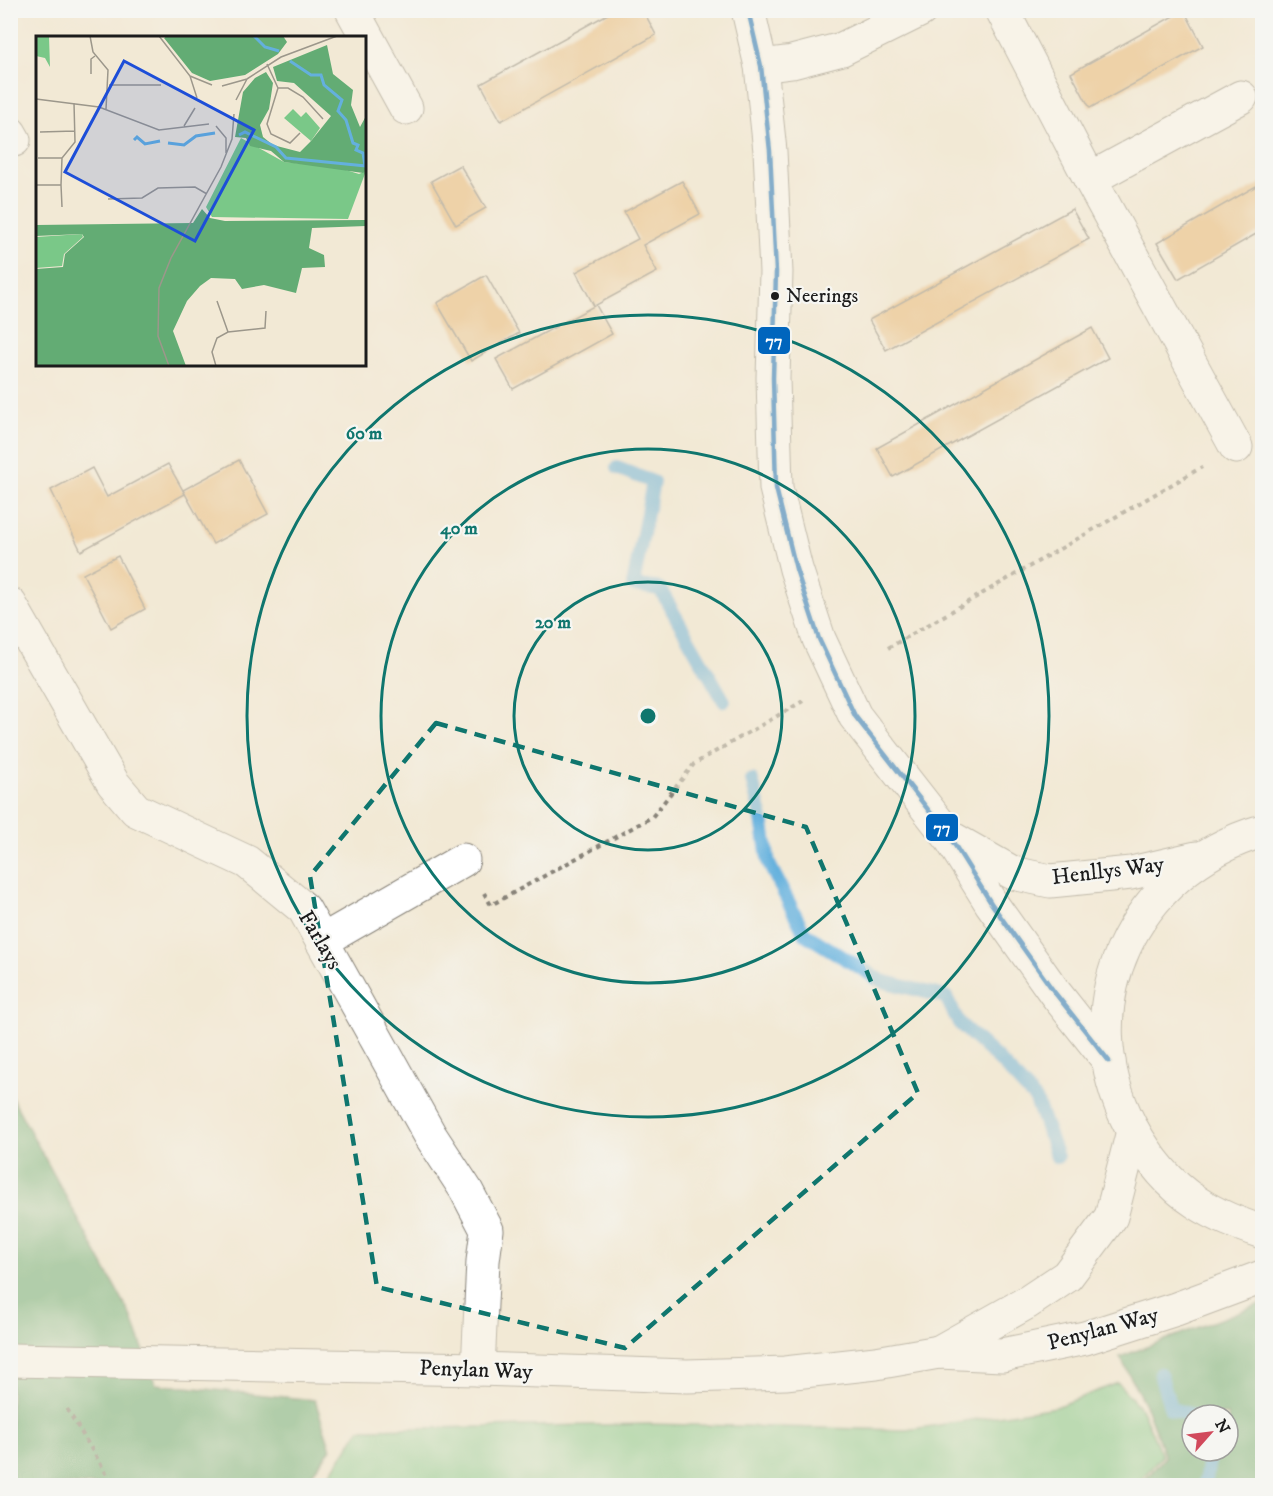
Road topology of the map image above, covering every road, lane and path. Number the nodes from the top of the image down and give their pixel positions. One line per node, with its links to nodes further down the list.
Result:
1 (351, 10): 5 (street)
2 (748, 10): 7 (street, Henllys Way)
3 (921, 10): 7 (street)
4 (1002, 10): 10 (street)
5 (366, 36)
6 (366, 37): 9 (street)
7 (761, 66): 16 (street, Henllys Way)
8 (1241, 97): 10 (street)
9 (406, 108)
10 (1090, 179): 11 (street)
11 (1236, 447): 13 (path)
12 (10, 604): 19 (street, Farlays)
13 (888, 648)
14 (811, 696): 18 (path)
15 (1263, 831): 17 (street)
16 (951, 838): 17 (street, Henllys Way); 20 (street, Henllys Way)
17 (1201, 857): 20 (street)
18 (463, 860): 19 (street)
19 (322, 941): 28 (street, Farlays)
20 (1109, 1061): 21 (street)
21 (1133, 1131): 22 (street); 26 (street, Penylan Way)
22 (1263, 1232)
23 (10, 1270): 25 (path)
24 (1263, 1277): 26 (street, Penylan Way)
25 (19, 1286)
26 (939, 1352): 28 (street, Penylan Way)
27 (10, 1359): 28 (street, Penylan Way)
28 (478, 1369)
29 (67, 1408): 30 (path)
30 (114, 1485)

